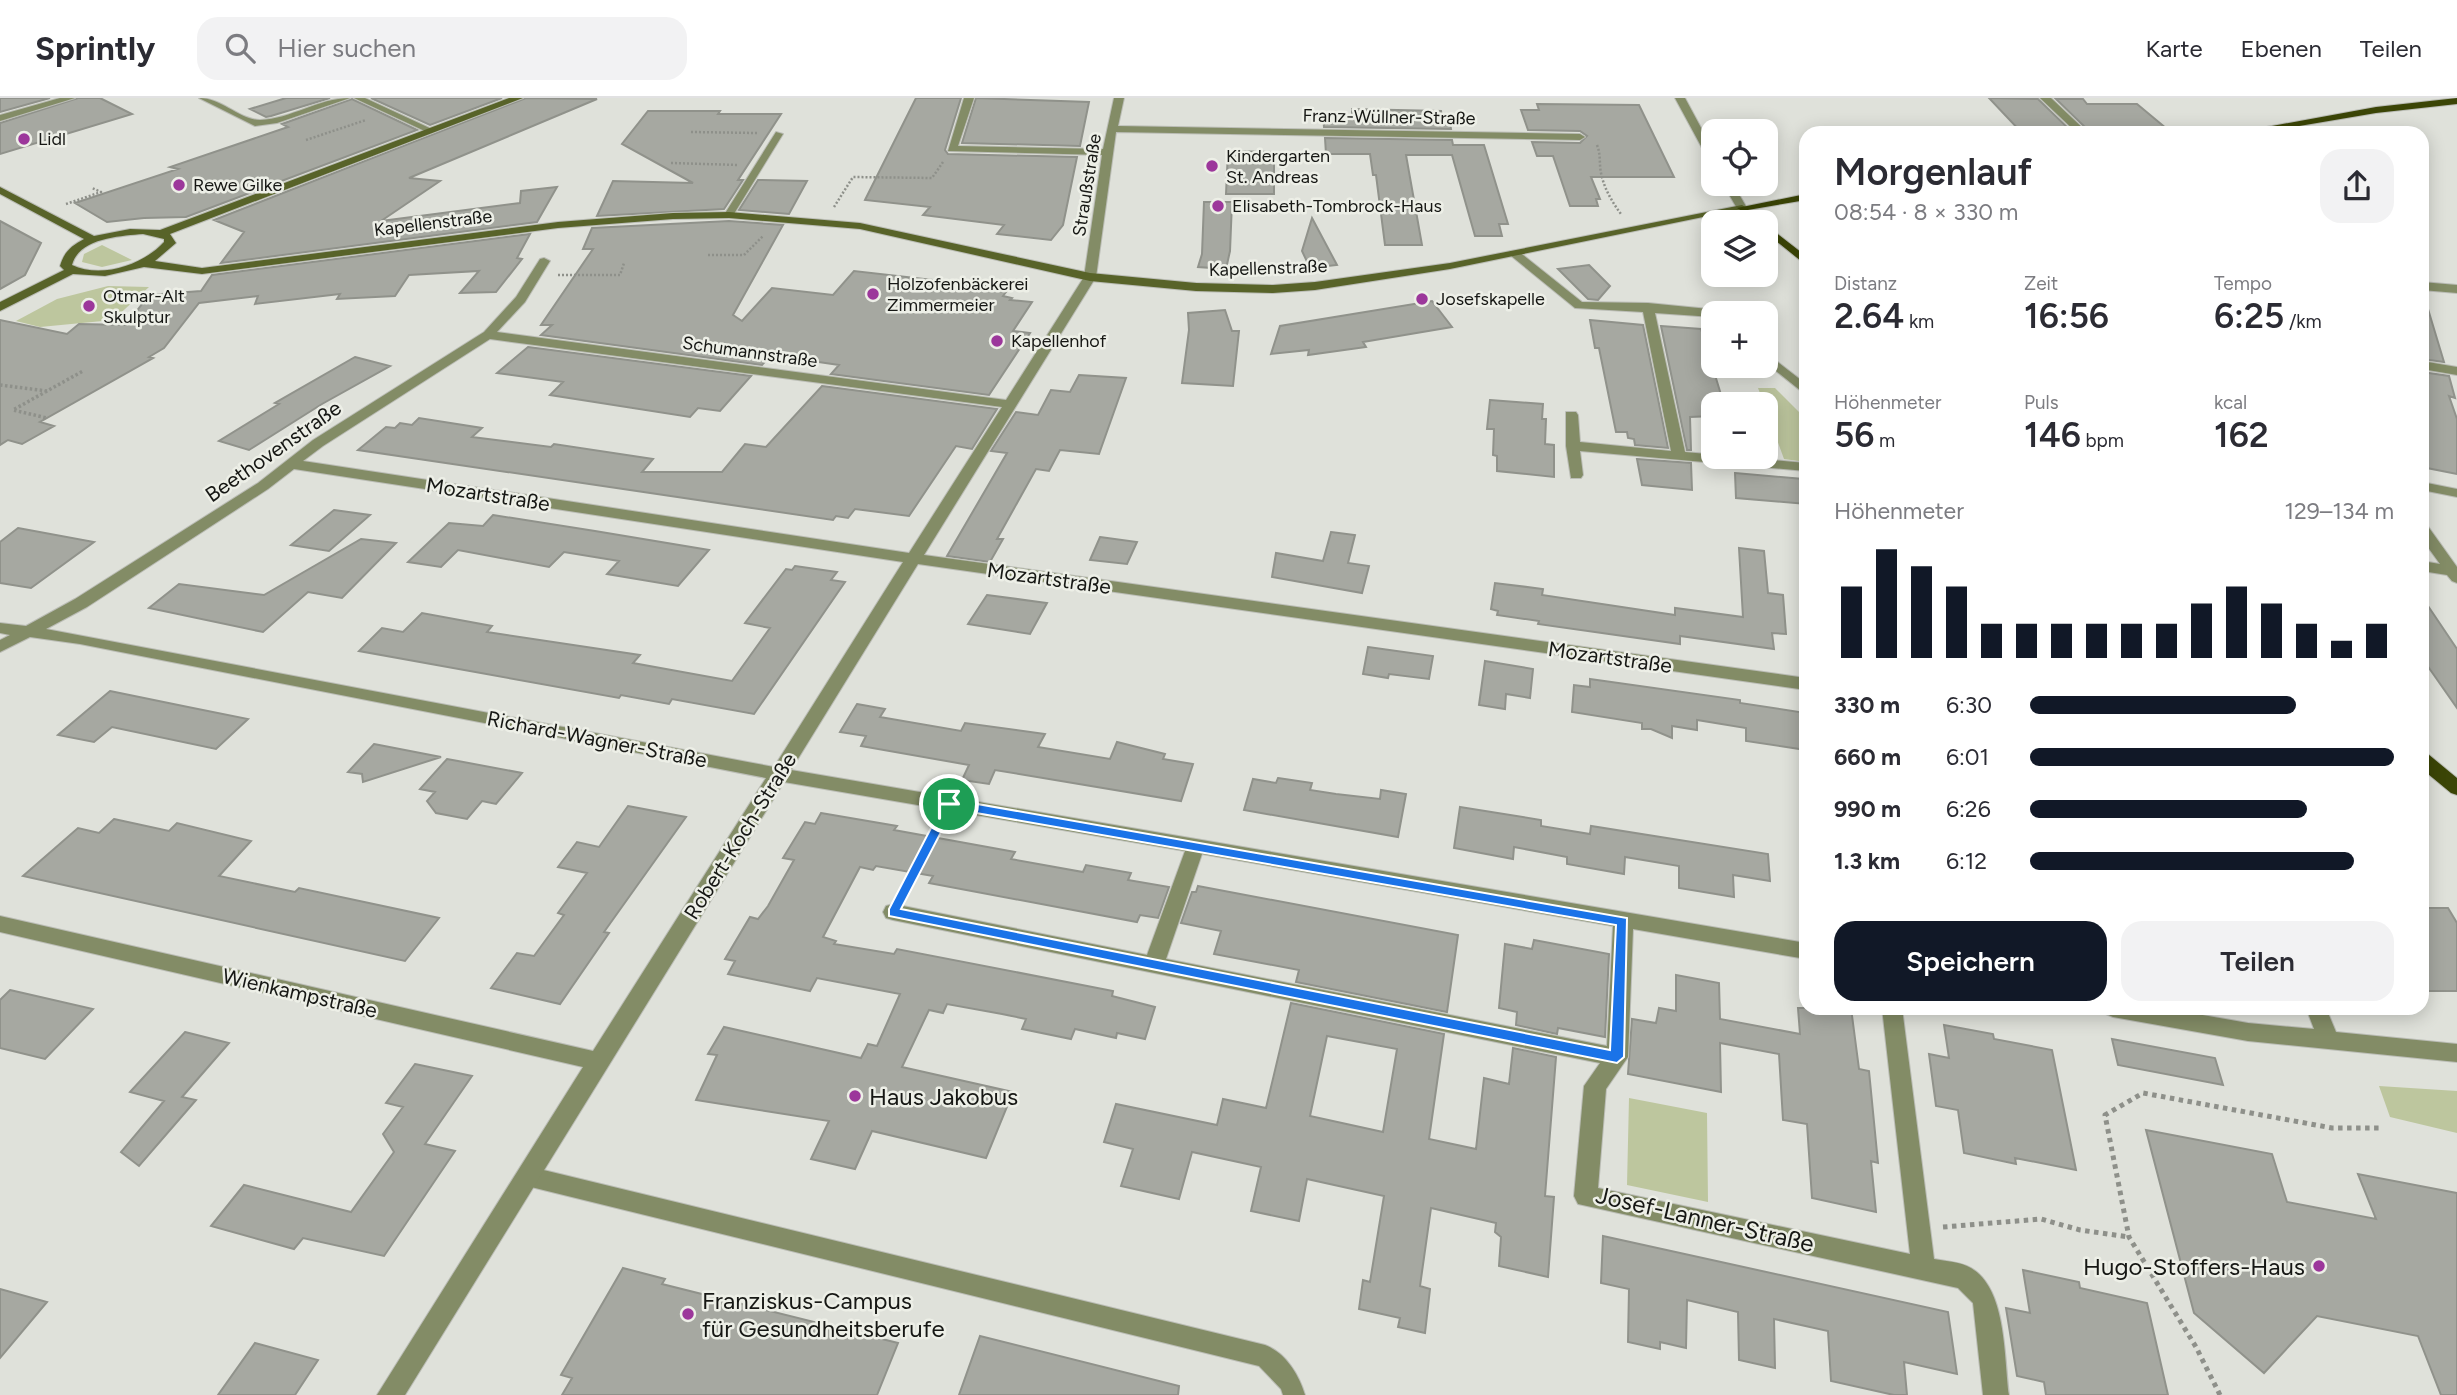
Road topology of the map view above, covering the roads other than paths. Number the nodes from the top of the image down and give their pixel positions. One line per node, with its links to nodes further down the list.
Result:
1 (70, 98): 11 (street)
2 (204, 98): 3 (street)
3 (345, 98)
4 (359, 98): 15 (lane)
5 (518, 98): 15 (main road)
6 (969, 98): 19 (street)
7 (1119, 98): 14 (street, Straußstraße)
8 (1680, 98): 18 (street)
9 (2045, 98): 12 (street)
10 (2454, 101): 13 (main road)
11 (0, 118)
12 (2075, 126)
13 (2281, 126)
14 (1114, 129): 17 (street, Franz-Wüllner-Straße); 19 (street, Straußstraße)
15 (432, 131): 25 (main road)
16 (779, 134): 23 (lane)
17 (1580, 137)
18 (1701, 137)
19 (1107, 152): 33 (street, Straußstraße)
20 (0, 190): 27 (main road)
21 (1799, 199): 22 (main road, Kapellenstraße)
22 (1754, 210)
23 (729, 215): 31 (main road, Kapellenstraße); 33 (main road, Kapellenstraße)
24 (1701, 218): 28 (main road, Kapellenstraße)
25 (162, 233): 27 (main road); 31 (main road)
26 (1778, 238): 29 (main road)
27 (93, 240): 32 (main road)
28 (1514, 253): 33 (main road, Kapellenstraße); 37 (street)
29 (1799, 256)
30 (544, 261): 39 (street, Beethovenstraße)
31 (143, 263): 32 (main road)
32 (72, 270): 36 (main road)
33 (1090, 278): 44 (street, Robert-Koch-Straße)
34 (2429, 287): 35 (street)
35 (2457, 289)
36 (0, 307)
37 (1648, 307): 38 (street); 47 (street)
38 (1701, 312)
39 (488, 335): 44 (street, Schumannstraße); 48 (street, Beethovenstraße)
40 (2429, 366): 42 (street)
41 (1778, 367): 43 (street)
42 (2457, 371)
43 (1799, 385)
44 (1009, 404): 54 (street, Robert-Koch-Straße)
45 (1571, 415): 46 (street)
46 (1573, 446): 47 (street); 50 (street)
47 (1679, 456): 49 (street)
48 (292, 464): 54 (street, Mozartstraße); 58 (street, Beethovenstraße)
49 (1799, 466)
50 (1576, 475)
51 (2429, 487): 52 (street)
52 (2457, 493)
53 (2429, 537): 56 (street)
54 (915, 559): 60 (street, Mozartstraße); 62 (street, Robert-Koch-Straße)
55 (2429, 568): 56 (street)
56 (2454, 574)
57 (0, 628): 58 (street, Richard-Wagner-Straße)
58 (25, 633): 59 (street, Beethovenstraße); 62 (street, Richard-Wagner-Straße)
59 (0, 647)
60 (1799, 683)
61 (2429, 765): 63 (main road)
62 (777, 774): 64 (street, Richard-Wagner-Straße); 76 (street, Robert-Koch-Straße)
63 (2457, 788)
64 (1196, 846): 66 (street, Richard-Wagner-Straße); 69 (street)
65 (893, 912): 69 (street)
66 (1623, 921): 68 (street, Richard-Wagner-Straße); 75 (street)
67 (0, 923): 76 (street, Wienkampstraße)
68 (1799, 950)
69 (1154, 965): 75 (street)
70 (1893, 1015): 78 (street)
71 (2152, 1015): 73 (street)
72 (2319, 1015): 73 (street)
73 (2330, 1042): 74 (street)
74 (2457, 1053)
75 (1617, 1057): 78 (street, Josef-Lanner-Straße)
76 (600, 1062): 77 (street, Robert-Koch-Straße)
77 (527, 1176): 79 (street, Robert-Koch-Straße); 80 (lane)
78 (1923, 1266): 81 (street, Josef-Lanner-Straße)
79 (390, 1395)
80 (1294, 1395)
81 (1996, 1395)

